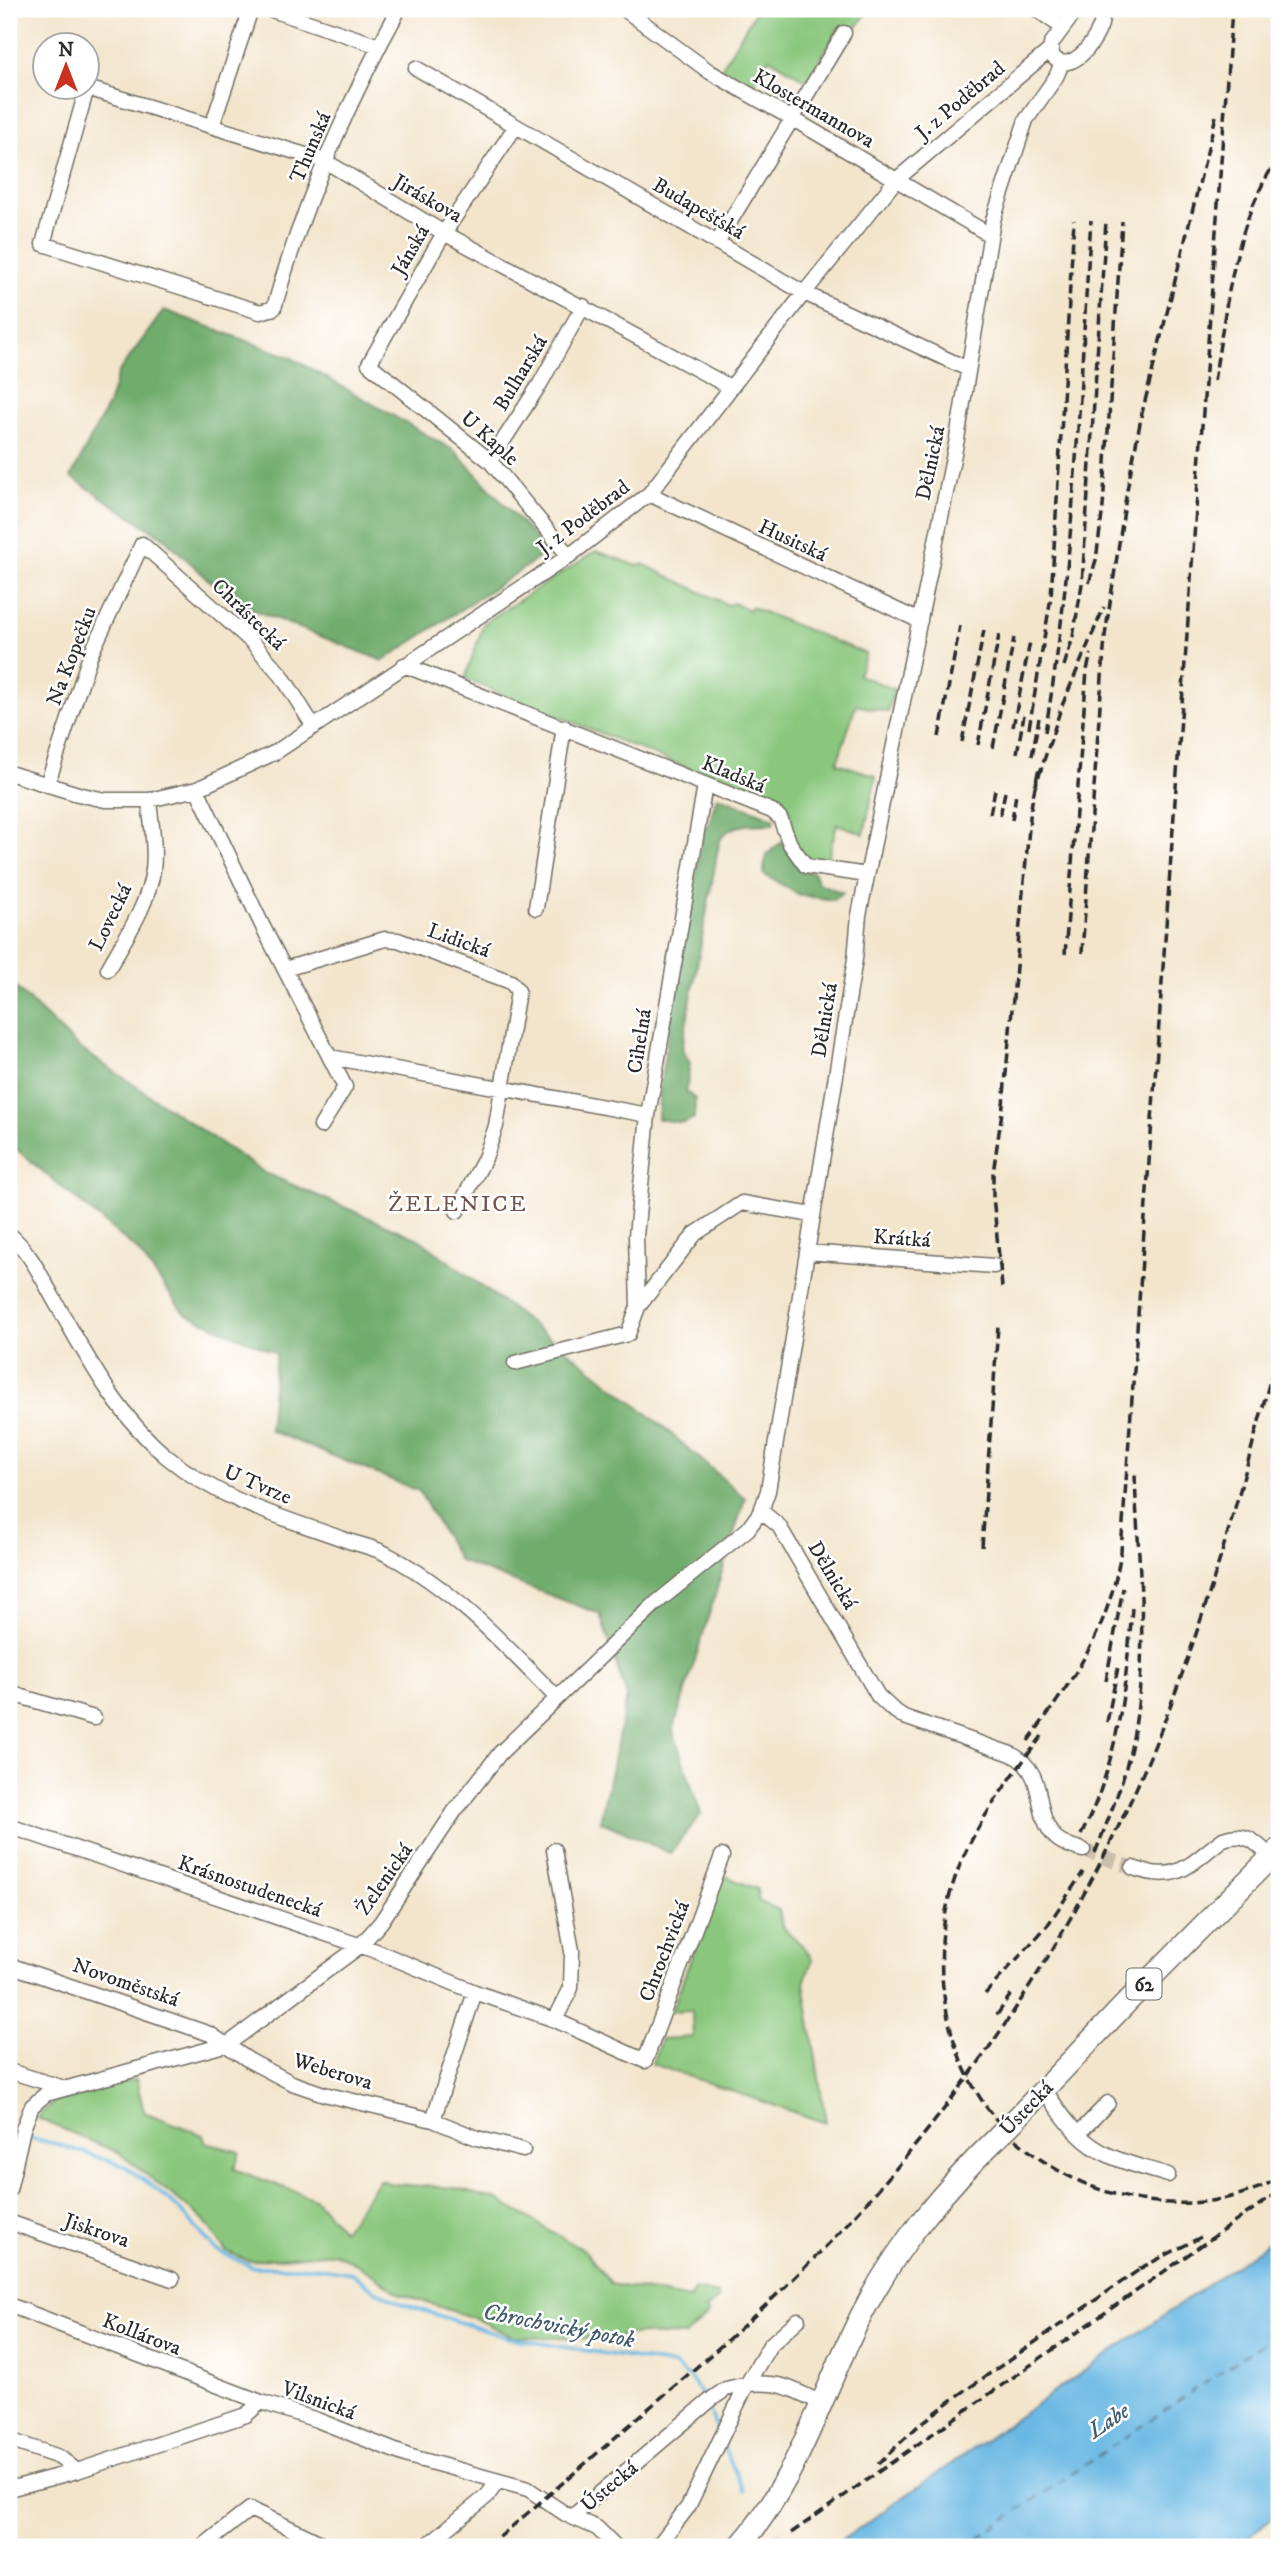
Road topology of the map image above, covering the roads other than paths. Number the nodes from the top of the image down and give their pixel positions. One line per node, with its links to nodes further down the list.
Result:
1 (251, 9): 17 (street)
2 (270, 9): 10 (street)
3 (399, 9): 10 (street, Thunská)
4 (624, 9): 16 (street, Klostermannova)
5 (1036, 9): 8 (street)
6 (1077, 9): 8 (street)
7 (1102, 11): 12 (street)
8 (1062, 27): 11 (street)
9 (844, 33): 16 (street)
10 (379, 46): 19 (street, Thunská)
11 (1050, 50): 12 (street); 20 (street, J. z Poděbrad)
12 (1062, 63): 22 (street, Dělnická)
13 (416, 68): 18 (street, Budapešťská)
14 (102, 92): 17 (street, Jiráskova)
15 (84, 102): 19 (street, Thunská)
16 (793, 118): 20 (street, Klostermannova); 23 (street)
17 (212, 126): 19 (street, Jiráskova)
18 (516, 126): 21 (street, Jánská); 23 (street, Budapešťská)
19 (324, 161): 21 (street, Jiráskova)
20 (896, 180): 22 (street, Klostermannova); 24 (street, J. z Poděbrad)
21 (444, 233): 25 (street, Jiráskova); 26 (street, Jánská)
22 (990, 235): 27 (street, Dělnická)
23 (717, 243): 24 (street, Budapešťská)
24 (804, 293): 27 (street, Budapešťská); 28 (street, J. z Poděbrad)
25 (583, 306): 28 (street, Jiráskova); 29 (street, Bulharská)
26 (369, 364): 29 (street, U Kaple)
27 (968, 369): 33 (street, Dělnická)
28 (730, 387): 30 (street, J. z Poděbrad)
29 (490, 461): 32 (street, U Kaple)
30 (649, 494): 32 (street, J. z Poděbrad); 33 (street, Husitská)
31 (142, 544): 35 (street, Chrástecká); 38 (street, Na Kopečku)
32 (569, 556): 34 (street, J. z Poděbrad)
33 (920, 621): 42 (street, Dělnická)
34 (404, 665): 35 (street, J. z Poděbrad); 36 (street, Kladská)
35 (314, 727): 40 (street, J. z Poděbrad)
36 (564, 727): 39 (street, Kladská); 43 (street)
37 (9, 773): 38 (street, J. z Poděbrad)
38 (47, 785): 41 (street, J. z Poděbrad)
39 (705, 785): 42 (street, Kladská); 48 (street, Cihelná)
40 (197, 789): 41 (street, J. z Poděbrad); 45 (street)
41 (149, 800): 44 (street, Lovecká)
42 (867, 875): 51 (street, Dělnická)
43 (536, 908)
44 (108, 969)
45 (285, 970): 46 (street); 47 (street, Lidická)
46 (330, 1057): 47 (street); 49 (street)
47 (504, 1089): 48 (street); 50 (street)
48 (649, 1115): 55 (street, Cihelná)
49 (321, 1126)
50 (457, 1211)
51 (813, 1215): 53 (street, Dělnická); 55 (street)
52 (9, 1234): 59 (street, U Tvrze)
53 (807, 1252): 54 (street, Krátká); 57 (street, Dělnická)
54 (995, 1266)
55 (638, 1307): 56 (street)
56 (515, 1363)
57 (761, 1511): 59 (street, Želenická); 63 (street, Dělnická)
58 (9, 1693): 60 (street)
59 (557, 1698): 67 (street, Želenická)
60 (94, 1717)
61 (9, 1826): 67 (street, Krásnostudenecká)
62 (554, 1850): 70 (street)
63 (1083, 1850)
64 (1275, 1853): 66 (street); 75 (main road, Ústecká / 62)
65 (722, 1856): 72 (street, Chrochvická)
66 (1133, 1868)
67 (360, 1946): 69 (street, Krásnostudenecká); 71 (street, Želenická)
68 (9, 1965): 71 (street, Novoměstská)
69 (475, 1992): 70 (street, Krásnostudenecká); 77 (street)
70 (555, 2020): 72 (street, Krásnostudenecká)
71 (228, 2043): 74 (street, Želenická); 77 (street, Weberova)
72 (645, 2061)
73 (9, 2071): 74 (street)
74 (64, 2088): 79 (street, Želenická)
75 (1044, 2090): 78 (street); 89 (main road, Ústecká / 62)
76 (1108, 2103): 78 (street)
77 (433, 2120): 80 (street, Weberova)
78 (1077, 2134): 81 (street)
79 (17, 2138): 82 (street, Želenická)
80 (523, 2150)
81 (1168, 2175)
82 (9, 2190)
83 (9, 2222): 84 (street, Jiskrova)
84 (172, 2279)
85 (9, 2305): 88 (street, Kollárova)
86 (798, 2320): 87 (street)
87 (747, 2384): 89 (street, Ústecká); 94 (street, Ústecká); 99 (street)
88 (261, 2402): 91 (street, Vilsnická); 92 (street, Vilsnická)
89 (823, 2404): 100 (main road, Ústecká / 62)
90 (9, 2440): 91 (street)
91 (77, 2471): 93 (street, Vilsnická)
92 (498, 2481): 94 (street, Vilsnická); 97 (street)
93 (9, 2489)
94 (573, 2516): 98 (street, Vilsnická)
95 (202, 2547): 96 (street)
96 (329, 2547)
97 (425, 2547)
98 (616, 2547)
99 (657, 2547)
100 (739, 2547)

